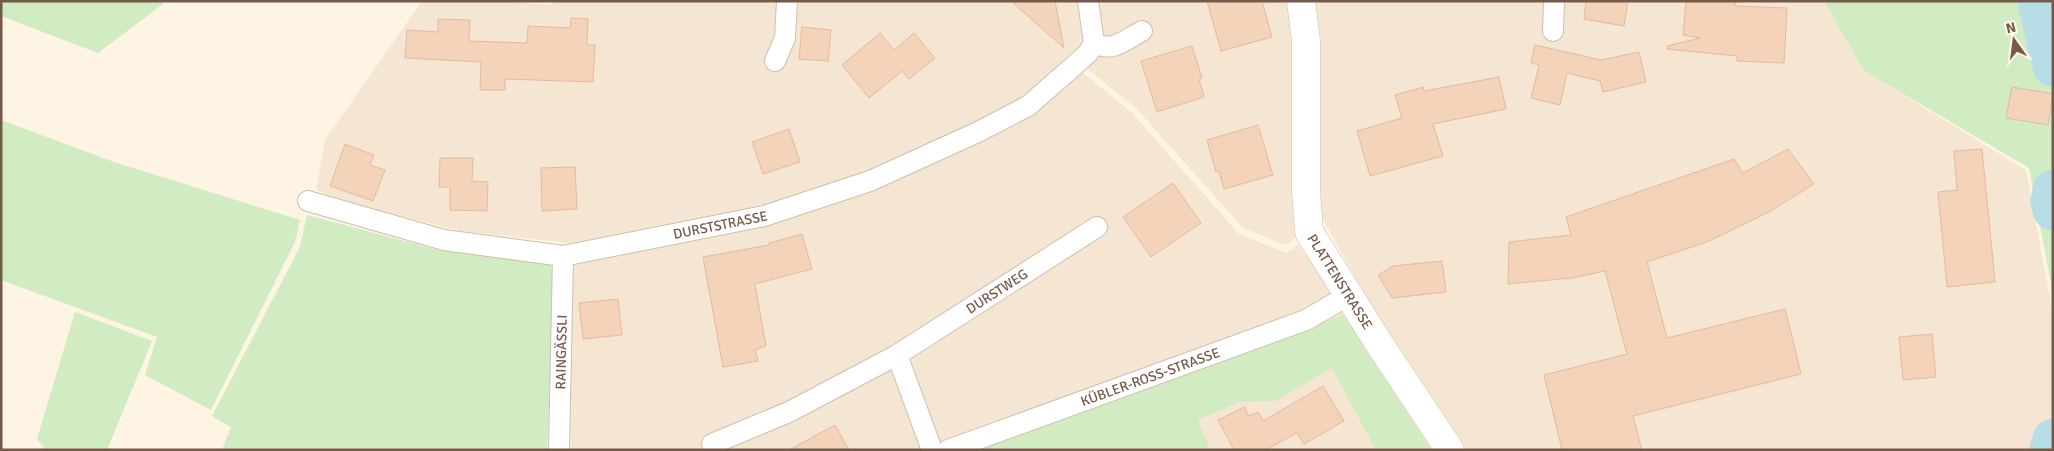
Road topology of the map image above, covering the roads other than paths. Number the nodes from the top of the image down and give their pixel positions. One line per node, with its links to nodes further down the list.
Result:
1 (787, 1): 8 (street)
2 (1088, 1): 7 (street)
3 (1301, 1): 12 (street, PLATTENSTRASSE)
4 (1554, 1): 6 (street)
5 (1142, 31): 7 (street)
6 (1553, 31)
7 (1094, 43): 11 (street, DURSTSTRASSE)
8 (775, 61)
9 (308, 201): 11 (street, DURSTSTRASSE)
10 (1097, 227): 13 (street, DURSTWEG)
11 (563, 256): 15 (street, RAINGÄSSLI)
12 (1349, 295): 17 (street, KÜBLER-ROSS-STRASSE); 18 (street, PLATTENSTRASSE)
13 (897, 355): 14 (street, DURSTWEG); 16 (street)
14 (712, 444)
15 (558, 450)
16 (932, 450)
17 (948, 450)
18 (1450, 450)

